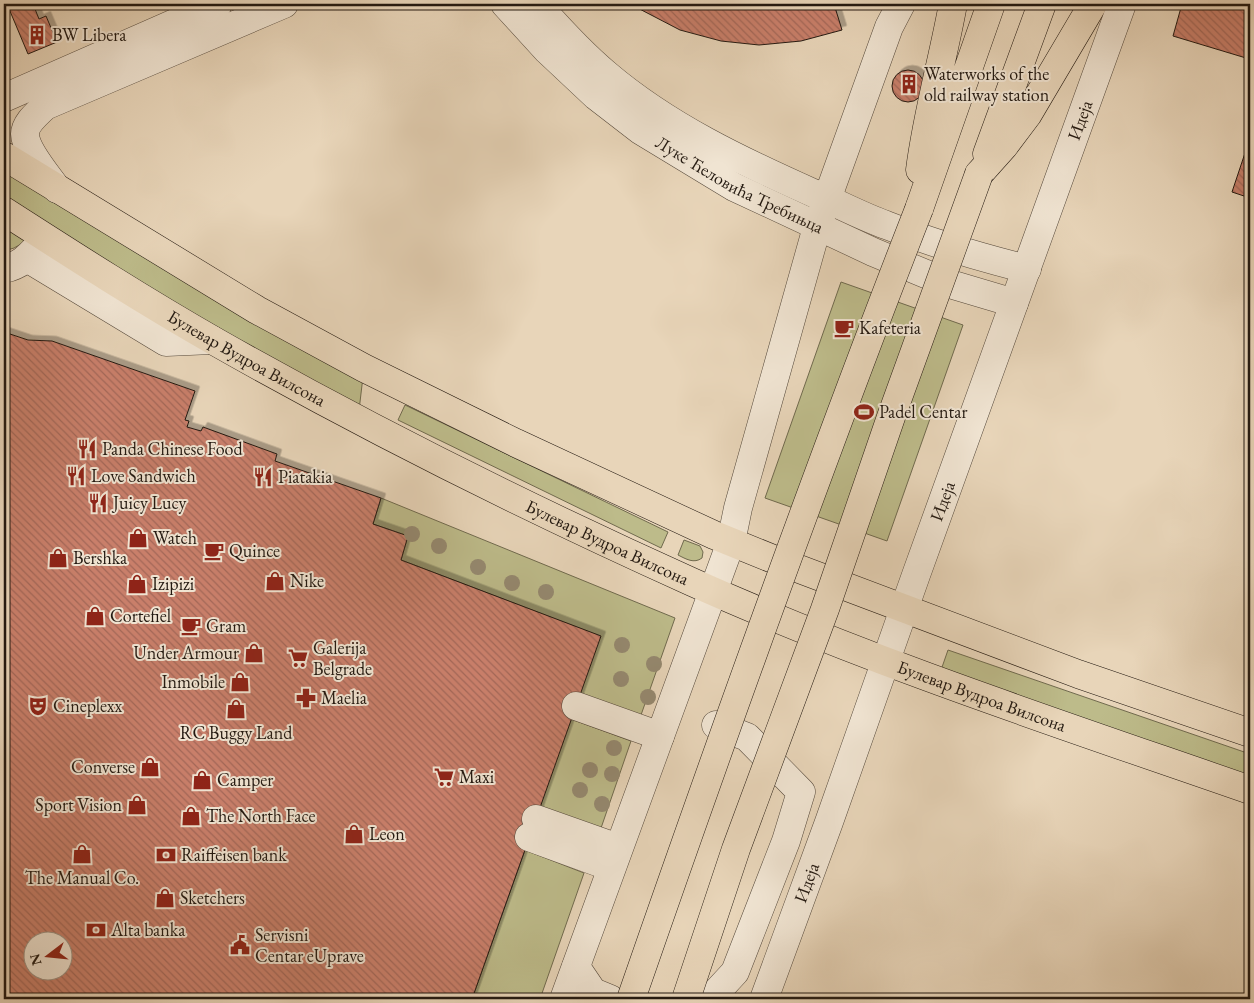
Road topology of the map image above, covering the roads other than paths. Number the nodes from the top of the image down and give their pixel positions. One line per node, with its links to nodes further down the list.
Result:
1 (218, 4): 11 (street)
2 (284, 4): 14 (street)
3 (505, 4): 18 (street, Луке Ћеловића Требињца)
4 (537, 4): 15 (street, Луке Ћеловића Требињца)
5 (900, 4): 15 (street)
6 (953, 4): 16 (main road)
7 (992, 4): 16 (main road)
8 (1042, 4): 13 (main road)
9 (1093, 4): 13 (main road)
10 (1122, 4): 21 (street, Идеја)
11 (4, 98)
12 (4, 156): 14 (main road)
13 (979, 174): 42 (main road, bridge)
14 (58, 189): 24 (main road)
15 (827, 199): 18 (street); 21 (street, Луке Ћеловића Требињца)
16 (919, 209): 41 (main road, bridge)
17 (4, 211): 19 (main road, Булевар Вудроа Вилсона)
18 (817, 226): 22 (street, Луке Ћеловића Требињца); 24 (street)
19 (46, 238): 20 (street); 23 (main road, Булевар Вудроа Вилсона)
20 (16, 264): 23 (street)
21 (1027, 269): 22 (street, Идеја)
22 (1014, 303): 27 (street, Идеја)
23 (212, 340): 26 (main road, Булевар Вудроа Вилсона)
24 (731, 542): 25 (main road); 26 (street)
25 (778, 561): 27 (main road); 28 (street)
26 (713, 590): 28 (main road, Булевар Вудроа Вилсона); 33 (street)
27 (904, 609): 29 (street, Идеја); 32 (main road)
28 (760, 610): 29 (main road, Булевар Вудроа Вилсона); 31 (street)
29 (886, 662): 34 (main road, Булевар Вудроа Вилсона); 44 (street, Идеја)
30 (576, 706): 33 (street)
31 (716, 725): 40 (street); 43 (street)
32 (1250, 733)
33 (660, 736): 36 (street)
34 (1250, 790)
35 (533, 828): 36 (street)
36 (615, 857): 37 (street)
37 (576, 967): 38 (street); 39 (street)
38 (564, 999)
39 (610, 999)
40 (620, 999)
41 (631, 999)
42 (686, 999)
43 (710, 999)
44 (764, 999)

